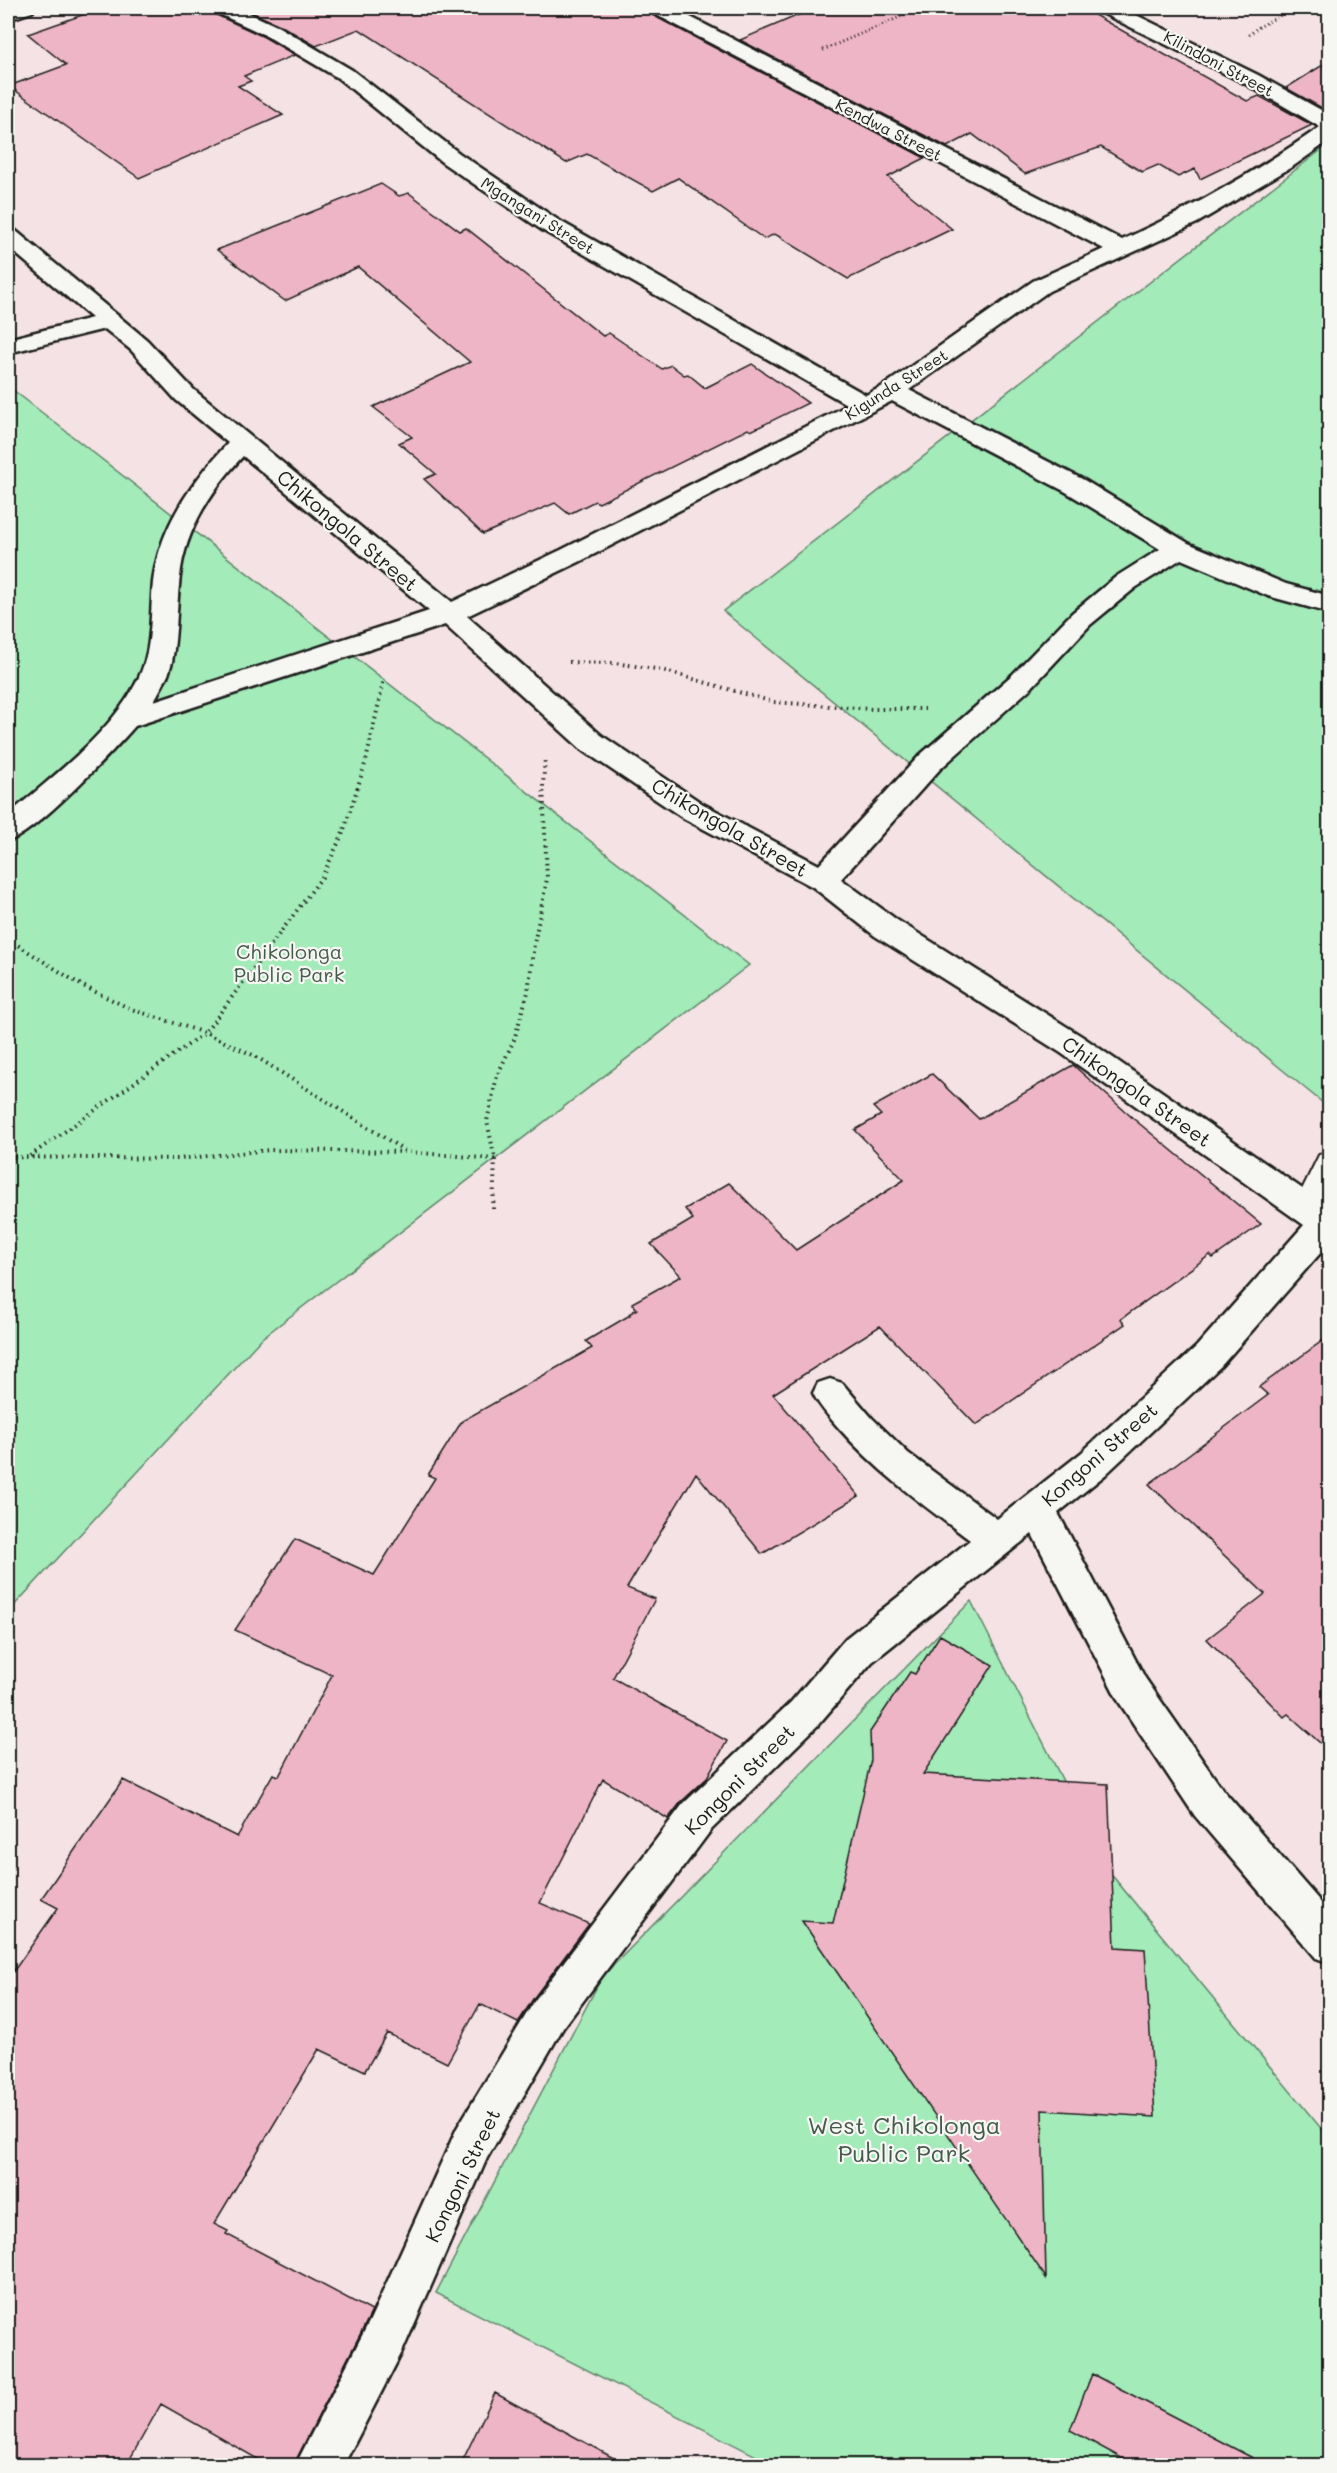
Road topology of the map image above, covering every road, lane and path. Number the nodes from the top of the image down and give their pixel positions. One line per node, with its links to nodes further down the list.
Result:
1 (25, 8): 7 (street)
2 (222, 8): 17 (street, Mgangani Street)
3 (658, 8): 9 (street, Kendwa Street)
4 (921, 8): 9 (path)
5 (1107, 8): 8 (street, Kilindoni Street)
6 (1294, 8): 8 (path)
7 (8, 14)
8 (1221, 63): 10 (street, Kilindoni Street)
9 (777, 71): 13 (street, Kendwa Street)
10 (1329, 124)
11 (1329, 130): 13 (street, Kigunda Street)
12 (8, 236): 14 (street, Chikongola Street)
13 (1122, 249): 16 (street, Kigunda Street)
14 (107, 321): 15 (street); 18 (street, Chikongola Street)
15 (8, 346)
16 (892, 391): 17 (street, Kigunda Street); 19 (street)
17 (865, 405): 21 (street, Kigunda Street)
18 (242, 442): 21 (street, Chikongola Street); 26 (street)
19 (1179, 549): 20 (street); 24 (street)
20 (1329, 605)
21 (449, 614): 22 (street, Kigunda Street); 23 (street, Chikongola Street)
22 (394, 632): 26 (street, Kigunda Street); 30 (path)
23 (508, 667): 24 (path); 25 (street, Chikongola Street)
24 (997, 702): 28 (street)
25 (551, 706): 28 (street, Chikongola Street); 34 (path)
26 (127, 719): 27 (street)
27 (8, 831)
28 (823, 880): 37 (street, Chikongola Street)
29 (8, 939): 30 (path)
30 (205, 1033): 31 (path); 32 (path)
31 (408, 1152): 32 (path); 34 (path)
32 (30, 1156): 33 (path)
33 (8, 1157)
34 (495, 1159): 36 (path)
35 (1329, 1163): 37 (lane)
36 (493, 1209)
37 (1321, 1220): 39 (street, Kongoni Street)
38 (830, 1393): 40 (street)
39 (1037, 1508): 40 (street, Kongoni Street); 41 (street)
40 (997, 1540): 42 (street, Kongoni Street)
41 (1329, 1944)
42 (318, 2466)

